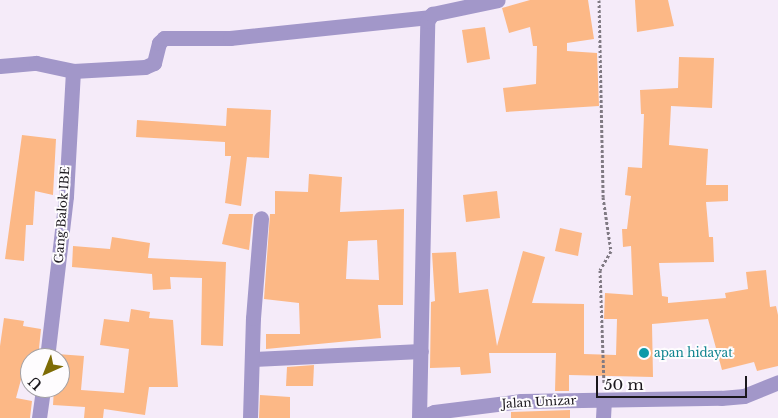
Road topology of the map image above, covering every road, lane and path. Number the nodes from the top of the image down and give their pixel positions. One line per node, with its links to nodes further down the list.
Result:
1 (498, 0): 3 (street)
2 (599, 0): 12 (path)
3 (429, 17): 5 (street); 8 (street)
4 (0, 66): 5 (street)
5 (73, 71): 7 (street, Gang Balok IBE)
6 (261, 218): 9 (street)
7 (48, 348)
8 (421, 351): 9 (street); 15 (street)
9 (252, 358): 14 (street)
10 (778, 382): 12 (street, Jalan Unizar)
11 (42, 398): 13 (street)
12 (604, 400): 15 (street, Jalan Unizar); 16 (street)
13 (39, 418)
14 (250, 418)
15 (419, 418)
16 (603, 418)

